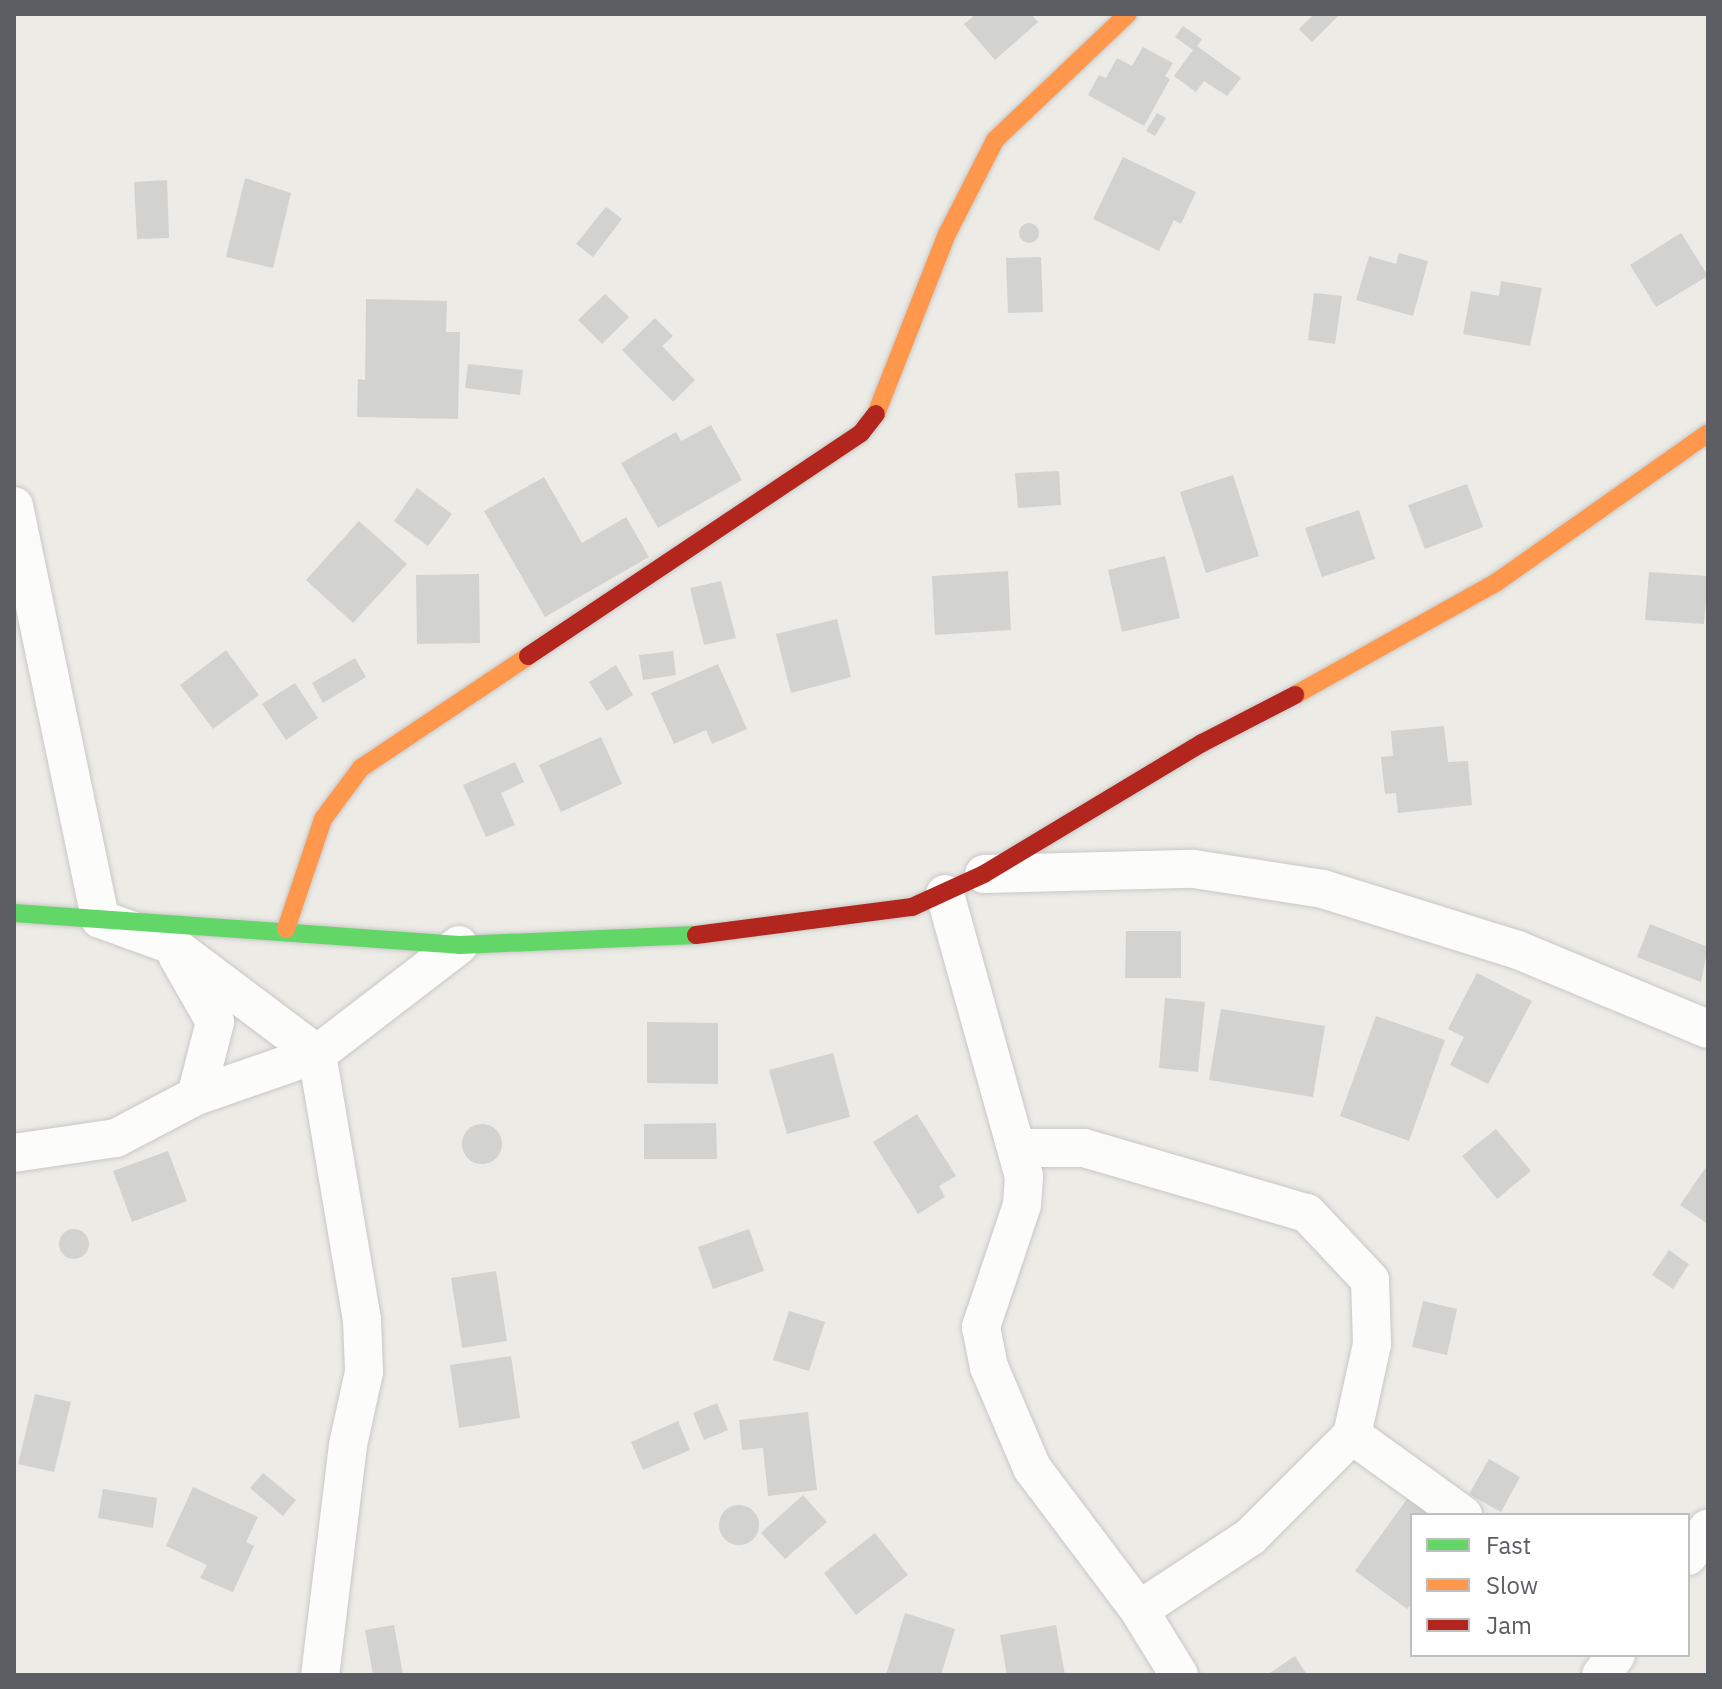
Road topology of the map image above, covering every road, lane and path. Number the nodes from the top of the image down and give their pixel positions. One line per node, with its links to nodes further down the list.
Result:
1 (1128, 14): 8 (street)
2 (1708, 433): 4 (street)
3 (14, 506): 7 (street)
4 (984, 874): 5 (street); 11 (street)
5 (945, 894): 10 (street); 14 (street)
6 (14, 913): 7 (street)
7 (100, 919): 8 (street); 9 (street)
8 (286, 929): 10 (street)
9 (172, 945): 12 (street); 13 (street)
10 (459, 945): 12 (street)
11 (1708, 1029)
12 (317, 1054): 13 (street); 22 (street)
13 (196, 1096): 15 (street)
14 (1020, 1148): 16 (street); 20 (street)
15 (14, 1153)
16 (1352, 1435): 17 (street); 20 (street)
17 (1460, 1513)
18 (1708, 1528): 19 (street)
19 (1690, 1553)
20 (1139, 1610): 23 (street)
21 (1614, 1657): 24 (street)
22 (320, 1675)
23 (1179, 1675)
24 (1601, 1675)

